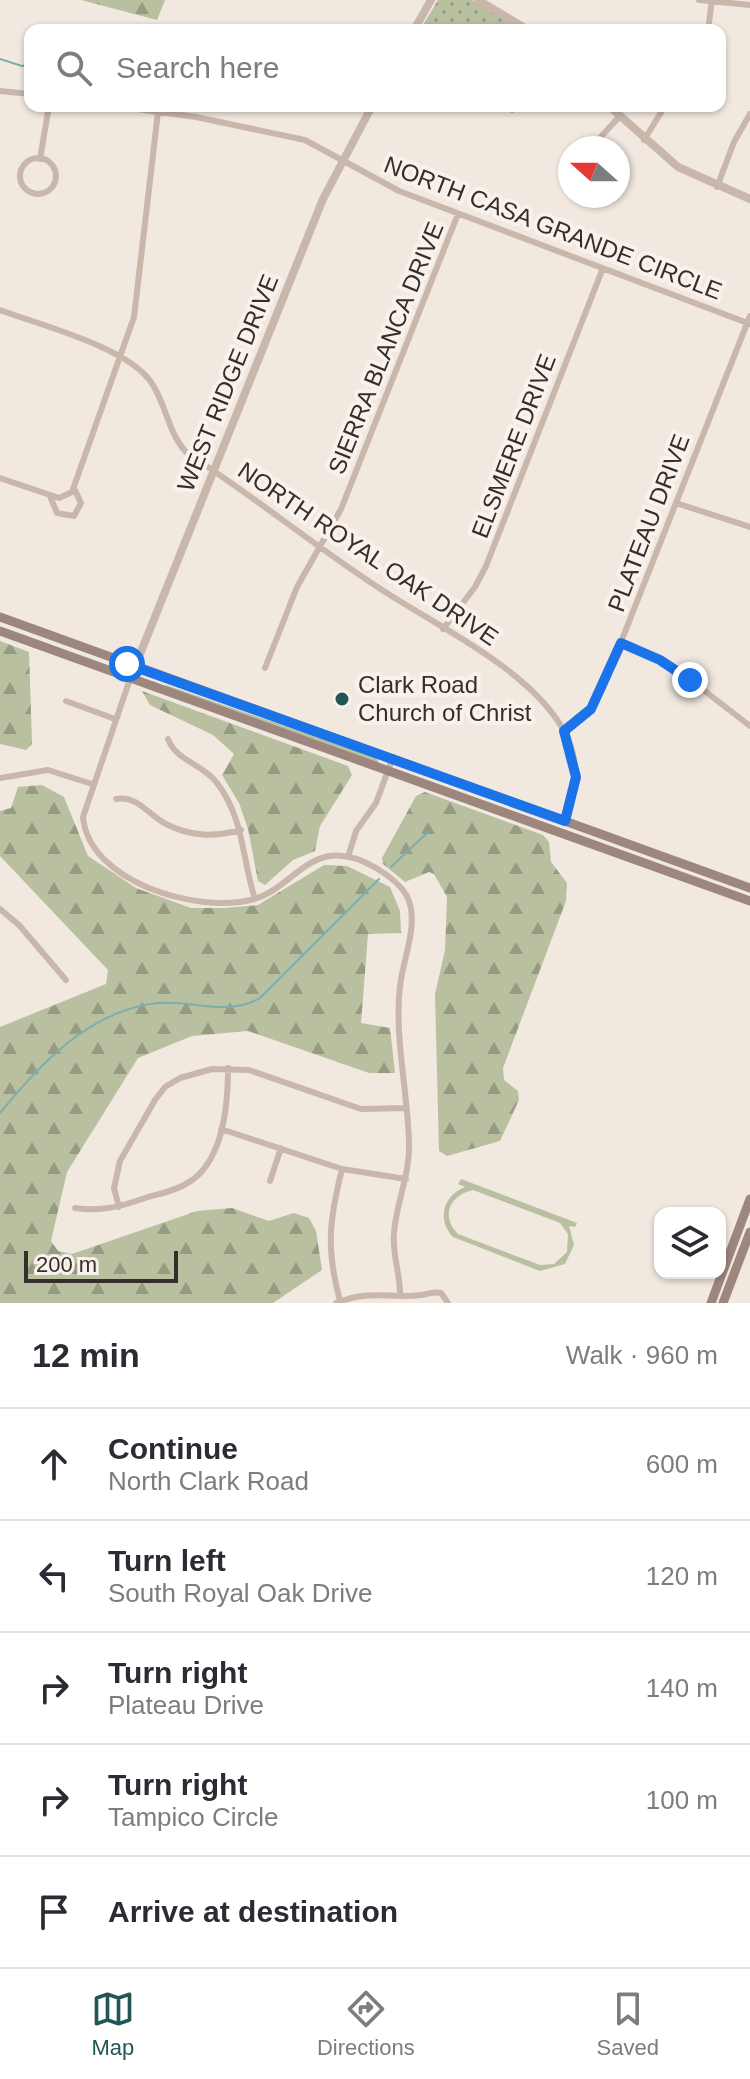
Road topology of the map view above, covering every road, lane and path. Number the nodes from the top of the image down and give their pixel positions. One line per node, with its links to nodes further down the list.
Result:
1 (431, 0): 6 (street)
2 (478, 0): 7 (street)
3 (699, 0): 4 (street)
4 (712, 1): 5 (street); 8 (street)
5 (750, 5)
6 (417, 24)
7 (518, 24)
8 (709, 24)
9 (0, 91): 10 (street)
10 (24, 93)
11 (48, 112): 20 (street)
12 (158, 112): 21 (street, NORTH CASA GRANDE CIRCLE); 28 (street)
13 (369, 112): 21 (street, WEST RIDGE DRIVE)
14 (614, 112): 17 (street)
15 (661, 112): 19 (street)
16 (750, 114): 22 (street)
17 (619, 117): 18 (street); 19 (street)
18 (602, 136)
19 (644, 140): 22 (street)
20 (40, 159): 20 (street)
21 (343, 159): 24 (street, NORTH CASA GRANDE CIRCLE); 29 (street, WEST RIDGE DRIVE)
22 (717, 187): 23 (street)
23 (750, 199)
24 (458, 214): 25 (street, NORTH CASA GRANDE CIRCLE); 35 (street, SIERRA BLANCA DRIVE)
25 (603, 268): 27 (street, NORTH CASA GRANDE CIRCLE); 37 (street, ELSMERE DRIVE)
26 (0, 310): 28 (street, NORTH ROYAL OAK DRIVE)
27 (749, 321): 33 (street, PLATEAU DRIVE)
28 (119, 356): 29 (street, NORTH ROYAL OAK DRIVE); 31 (street)
29 (214, 471): 35 (street, NORTH ROYAL OAK DRIVE); 40 (street, WEST RIDGE DRIVE)
30 (0, 478): 32 (street)
31 (74, 488): 32 (street); 32 (street)
32 (50, 496)
33 (676, 503): 34 (street); 39 (street, PLATEAU DRIVE)
34 (750, 527)
35 (320, 548): 37 (street, NORTH ROYAL OAK DRIVE); 41 (street, SIERRA BLANCA DRIVE)
36 (0, 617): 40 (main road)
37 (443, 629): 46 (street, NORTH ROYAL OAK DRIVE)
38 (0, 631): 42 (main road)
39 (621, 643): 45 (street); 46 (street, PLATEAU DRIVE)
40 (134, 666): 42 (street, WEST RIDGE DRIVE); 48 (main road)
41 (265, 668)
42 (130, 679): 44 (street); 49 (main road)
43 (66, 701): 44 (street)
44 (115, 719): 51 (street)
45 (750, 726)
46 (564, 731): 53 (street)
47 (168, 739): 54 (street)
48 (393, 757): 49 (street); 53 (main road)
49 (389, 770): 55 (main road); 56 (street)
50 (0, 778): 51 (street)
51 (92, 784): 59 (street)
52 (116, 799): 54 (street)
53 (565, 821): 55 (street); 57 (main road)
54 (241, 830): 59 (street)
55 (562, 833): 57 (main road)
56 (348, 857): 59 (street); 64 (street)
57 (708, 879): 58 (main road); 60 (main road)
58 (750, 888)
59 (255, 899)
60 (750, 901)
61 (0, 909): 62 (street)
62 (66, 980)
63 (228, 1068): 64 (street); 65 (street); 71 (street)
64 (407, 1108): 68 (street)
65 (221, 1129): 66 (street); 71 (street)
66 (281, 1148): 67 (street); 69 (street)
67 (342, 1169): 68 (street); 76 (street)
68 (406, 1179): 75 (street)
69 (270, 1181)
70 (750, 1199): 73 (main road)
71 (119, 1207): 72 (street)
72 (75, 1208)
73 (746, 1223): 78 (main road)
74 (750, 1232): 79 (main road)
75 (400, 1293): 76 (street); 77 (street)
76 (338, 1302)
77 (448, 1303)
78 (711, 1303)
79 (723, 1303)

